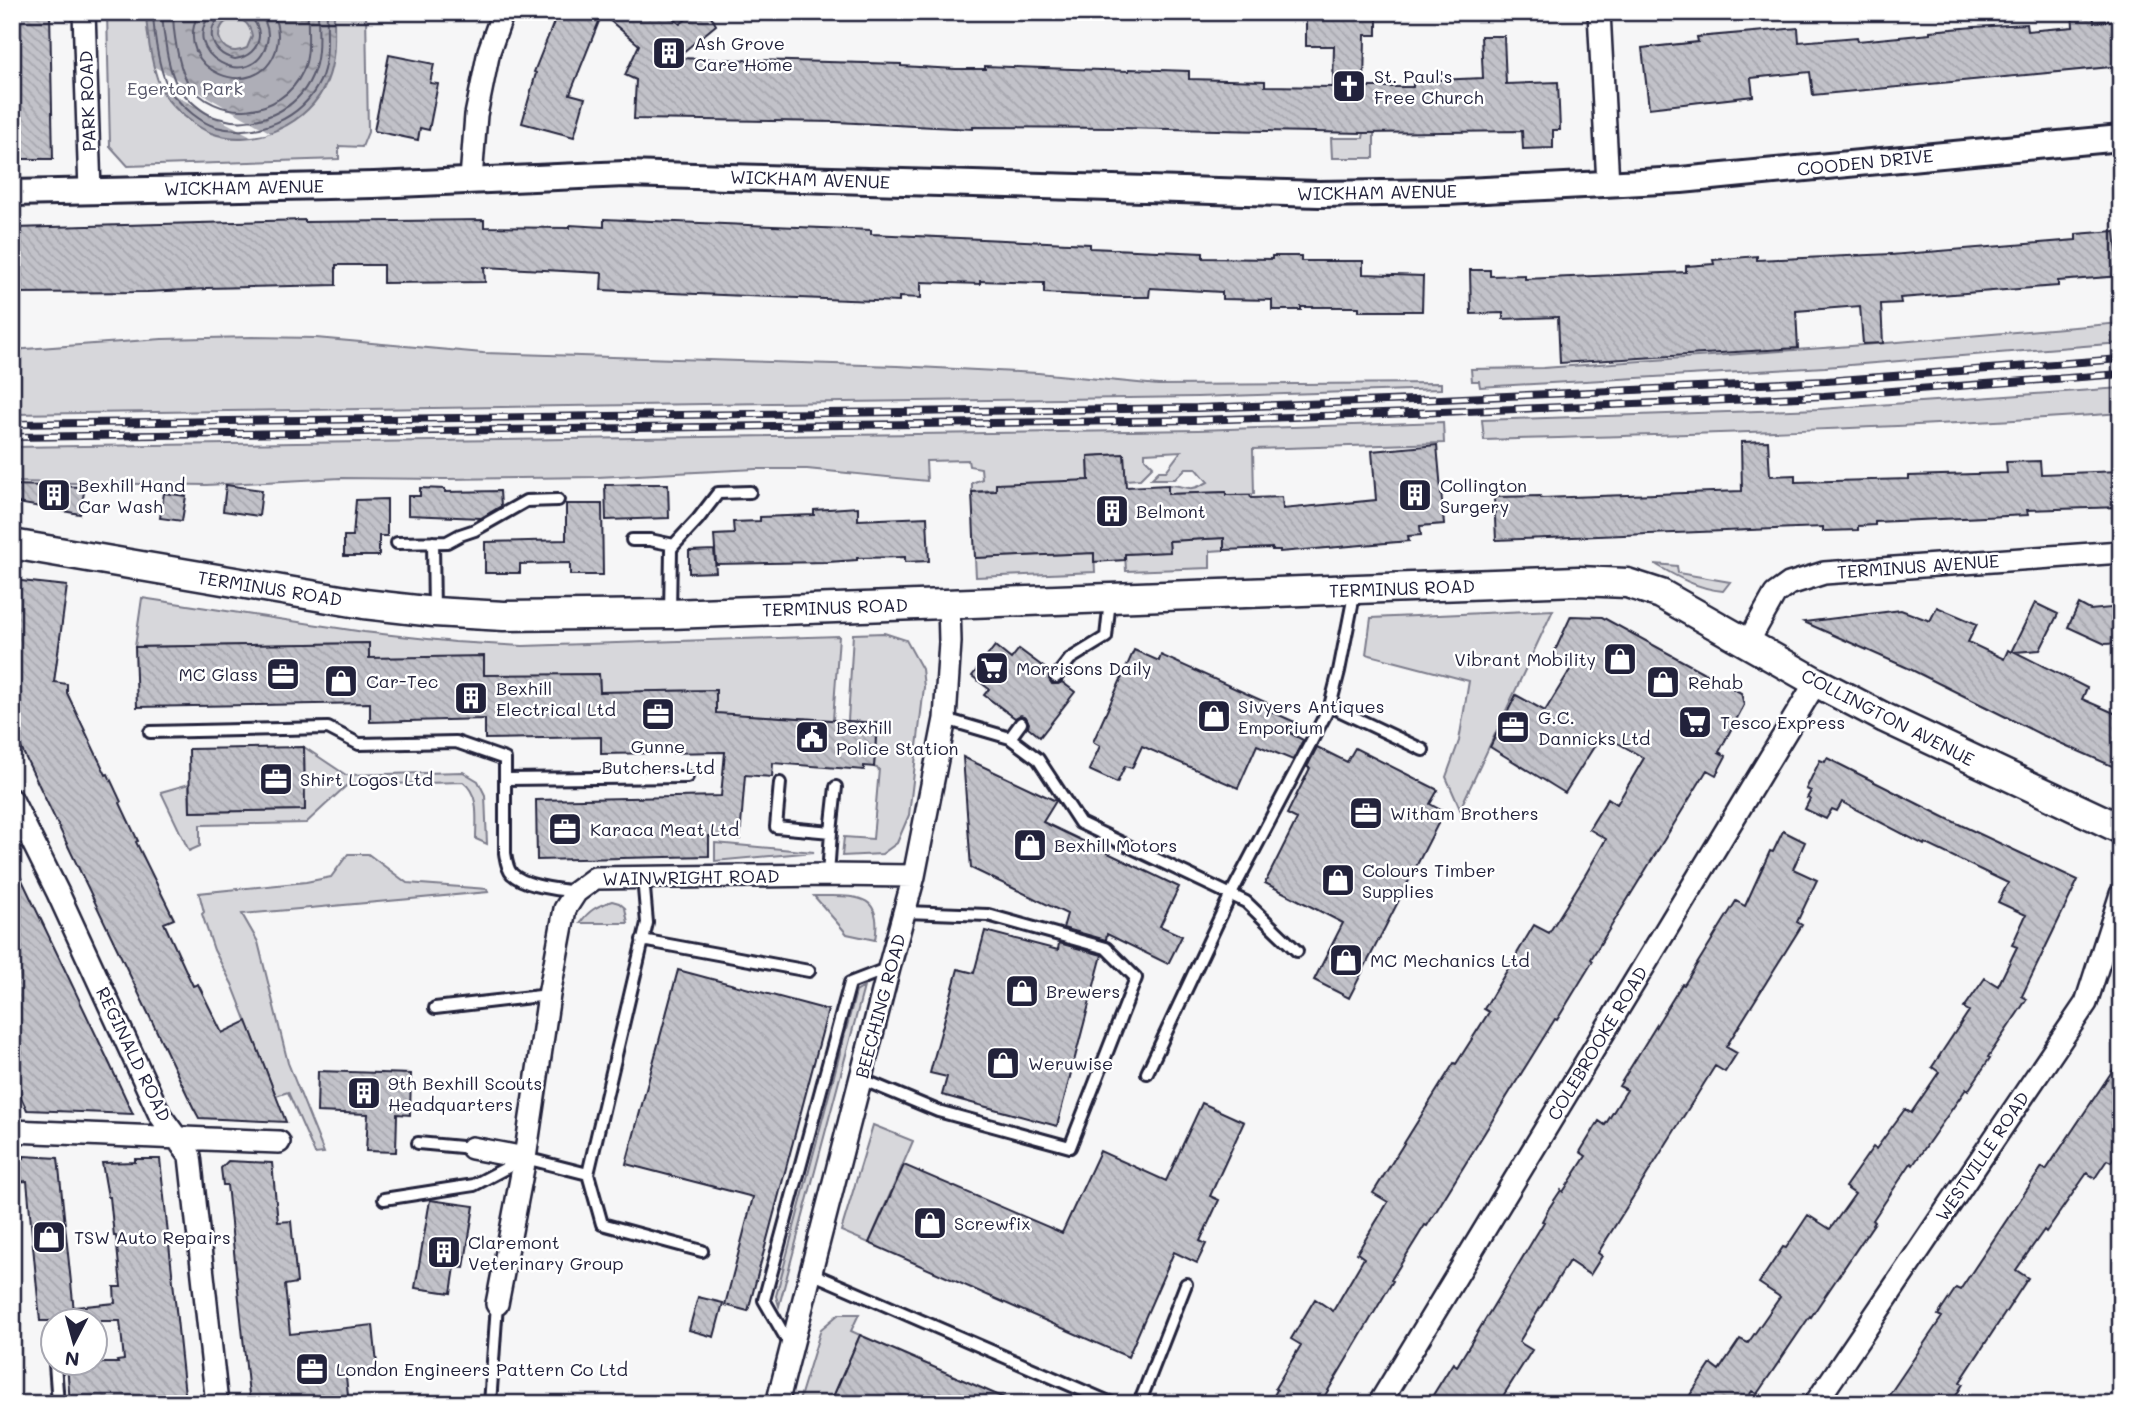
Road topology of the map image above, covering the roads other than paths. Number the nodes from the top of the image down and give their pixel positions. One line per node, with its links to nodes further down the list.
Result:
1 (85, 12): 7 (street, PARK ROAD)
2 (503, 12): 5 (street)
3 (1599, 12): 6 (street)
4 (2121, 138): 6 (street, COODEN DRIVE)
5 (471, 179): 6 (street, WICKHAM AVENUE); 7 (street, WICKHAM AVENUE)
6 (1608, 184)
7 (90, 191): 8 (street, WICKHAM AVENUE)
8 (12, 193)
9 (750, 492): 15 (lane)
10 (558, 500): 12 (lane)
11 (632, 540): 15 (lane)
12 (433, 542): 13 (lane); 21 (lane)
13 (397, 543)
14 (12, 544): 21 (main road, TERMINUS ROAD)
15 (674, 545): 22 (lane)
16 (2121, 552): 23 (street, TERMINUS AVENUE)
17 (1355, 590): 18 (main road, TERMINUS ROAD); 19 (main road, TERMINUS ROAD); 26 (lane)
18 (1661, 594): 23 (main road, COLLINGTON AVENUE)
19 (1111, 597): 20 (main road, TERMINUS ROAD); 24 (lane)
20 (949, 603): 22 (main road, TERMINUS ROAD); 27 (street, BEECHING ROAD)
21 (434, 612): 22 (main road, TERMINUS ROAD)
22 (670, 614)
23 (1748, 642): 25 (main road, COLLINGTON AVENUE)
24 (1056, 677)
25 (1816, 682): 37 (main road, COLLINGTON AVENUE); 74 (street, COLEBROOKE ROAD)
26 (1330, 706): 31 (lane); 44 (lane)
27 (945, 719): 30 (lane); 40 (street, BEECHING ROAD)
28 (1021, 723): 30 (lane)
29 (150, 732): 33 (lane)
30 (1010, 738): 44 (lane)
31 (1423, 750)
32 (687, 777): 33 (lane)
33 (506, 779): 42 (lane)
34 (780, 783): 38 (lane)
35 (836, 787): 38 (lane)
36 (12, 800): 55 (street, REGINALD ROAD)
37 (2121, 829)
38 (831, 832): 39 (lane)
39 (828, 875): 40 (street, WAINWRIGHT ROAD); 41 (street, WAINWRIGHT ROAD)
40 (914, 876): 45 (street, BEECHING ROAD)
41 (643, 877): 42 (street, WAINWRIGHT ROAD); 46 (lane)
42 (576, 892): 50 (street)
43 (2121, 894): 75 (street, WESTVILLE ROAD)
44 (1230, 895): 47 (lane); 52 (lane)
45 (905, 912): 48 (street, BEECHING ROAD); 53 (lane)
46 (642, 940): 49 (lane); 60 (lane)
47 (1297, 951)
48 (889, 968): 53 (street, BEECHING ROAD); 66 (lane)
49 (808, 971)
50 (549, 995): 51 (lane); 59 (street)
51 (435, 1007)
52 (1147, 1073)
53 (861, 1079): 63 (street, BEECHING ROAD)
54 (12, 1131): 55 (street)
55 (177, 1138): 56 (street); 69 (street, REGINALD ROAD)
56 (279, 1142)
57 (418, 1143): 58 (lane)
58 (472, 1148): 59 (street)
59 (525, 1158): 60 (lane); 61 (lane); 65 (street)
60 (588, 1174): 62 (lane)
61 (384, 1199)
62 (702, 1251)
63 (811, 1273): 66 (street, BEECHING ROAD); 72 (lane)
64 (1186, 1284): 73 (lane)
65 (497, 1304): 70 (lane)
66 (791, 1348): 71 (street, BEECHING ROAD)
67 (56, 1378): 68 (lane)
68 (58, 1404)
69 (217, 1404)
70 (490, 1404)
71 (777, 1404)
72 (1114, 1404)
73 (1139, 1404)
74 (1379, 1404)
75 (1815, 1404)

